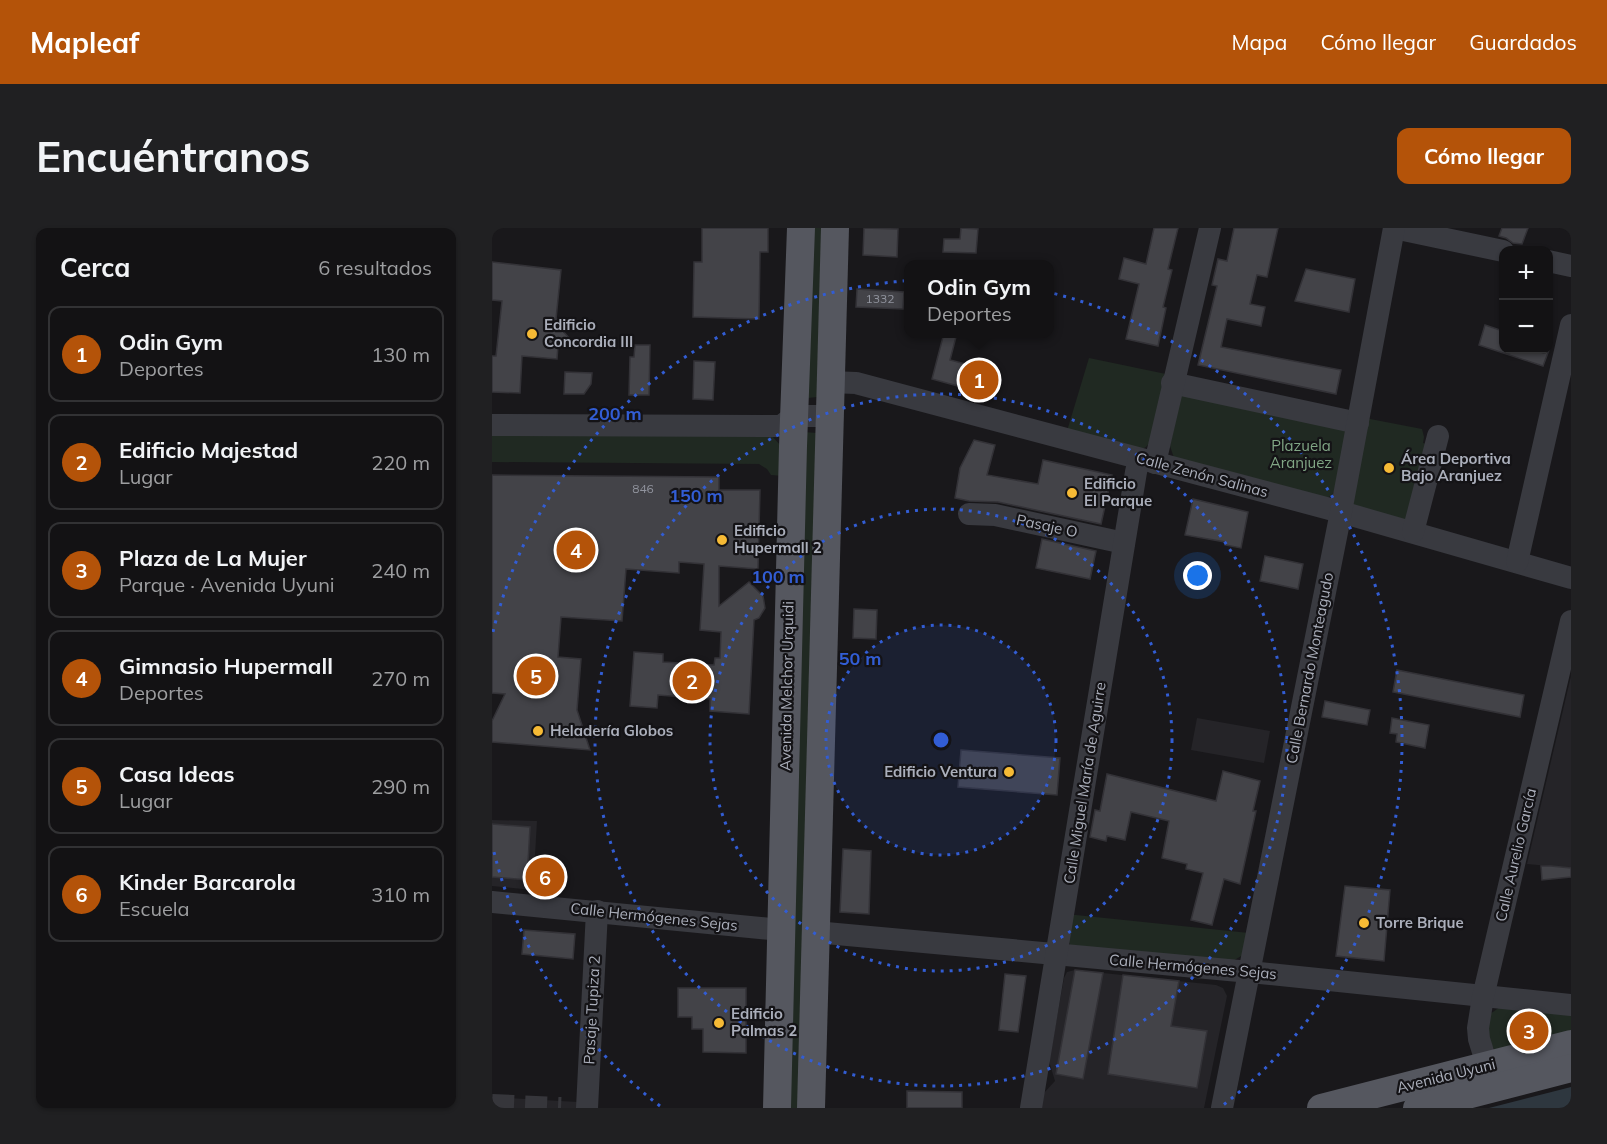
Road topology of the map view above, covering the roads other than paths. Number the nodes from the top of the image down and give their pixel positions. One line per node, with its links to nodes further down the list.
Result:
1 (801, 228): 11 (main road, Avenida Melchor Urquidi)
2 (835, 228): 9 (main road)
3 (1210, 228): 10 (street, Calle Miguel María de Aguirre)
4 (1394, 228): 5 (street); 13 (street, Calle Bernardo Monteagudo)
5 (1499, 250)
6 (1553, 262): 7 (street)
7 (1571, 266)
8 (1571, 325): 21 (street)
9 (830, 382): 12 (main road); 16 (street, Calle Zenón Salinas)
10 (1173, 383): 13 (street); 16 (street, Calle Miguel María de Aguirre)
11 (794, 416): 12 (street); 14 (street); 26 (main road, Avenida Melchor Urquidi)
12 (829, 416): 27 (main road)
13 (1358, 423): 17 (street, Calle Bernardo Monteagudo)
14 (492, 424)
15 (1438, 436): 19 (street)
16 (1147, 461): 17 (street, Calle Zenón Salinas); 20 (street, Calle Miguel María de Aguirre)
17 (1341, 512): 19 (street, Calle Zenón Salinas); 29 (street, Calle Bernardo Monteagudo)
18 (969, 514): 20 (street, Pasaje O)
19 (1413, 532): 21 (street, Calle Zenón Salinas)
20 (1124, 543): 28 (street, Calle Miguel María de Aguirre)
21 (1517, 562): 22 (street, Calle Zenón Salinas)
22 (1571, 578)
23 (1571, 621): 30 (street, Calle Aurelio García)
24 (492, 902): 25 (street, Calle Hermógenes Sejas)
25 (597, 911): 26 (street, Calle Hermógenes Sejas); 35 (street, Pasaje Tupiza 2)
26 (781, 930): 36 (main road, Avenida Melchor Urquidi)
27 (815, 932): 28 (street, Calle Hermógenes Sejas); 37 (main road)
28 (1057, 954): 29 (street, Calle Hermógenes Sejas); 38 (street, Calle Miguel María de Aguirre)
29 (1250, 972): 30 (street, Calle Hermógenes Sejas); 39 (street, Calle Bernardo Monteagudo)
30 (1483, 997): 31 (street, Calle Hermógenes Sejas); 34 (street, Calle Aurelio García)
31 (1571, 1005)
32 (1571, 1044): 34 (main road, Avenida Uyuni)
33 (1571, 1068): 34 (main road, Avenida Uyuni)
34 (1490, 1077): 40 (main road, Avenida Uyuni); 41 (main road, Avenida Uyuni)
35 (587, 1108)
36 (777, 1108)
37 (811, 1108)
38 (1031, 1108)
39 (1222, 1108)
40 (1321, 1108)
41 (1417, 1108)

